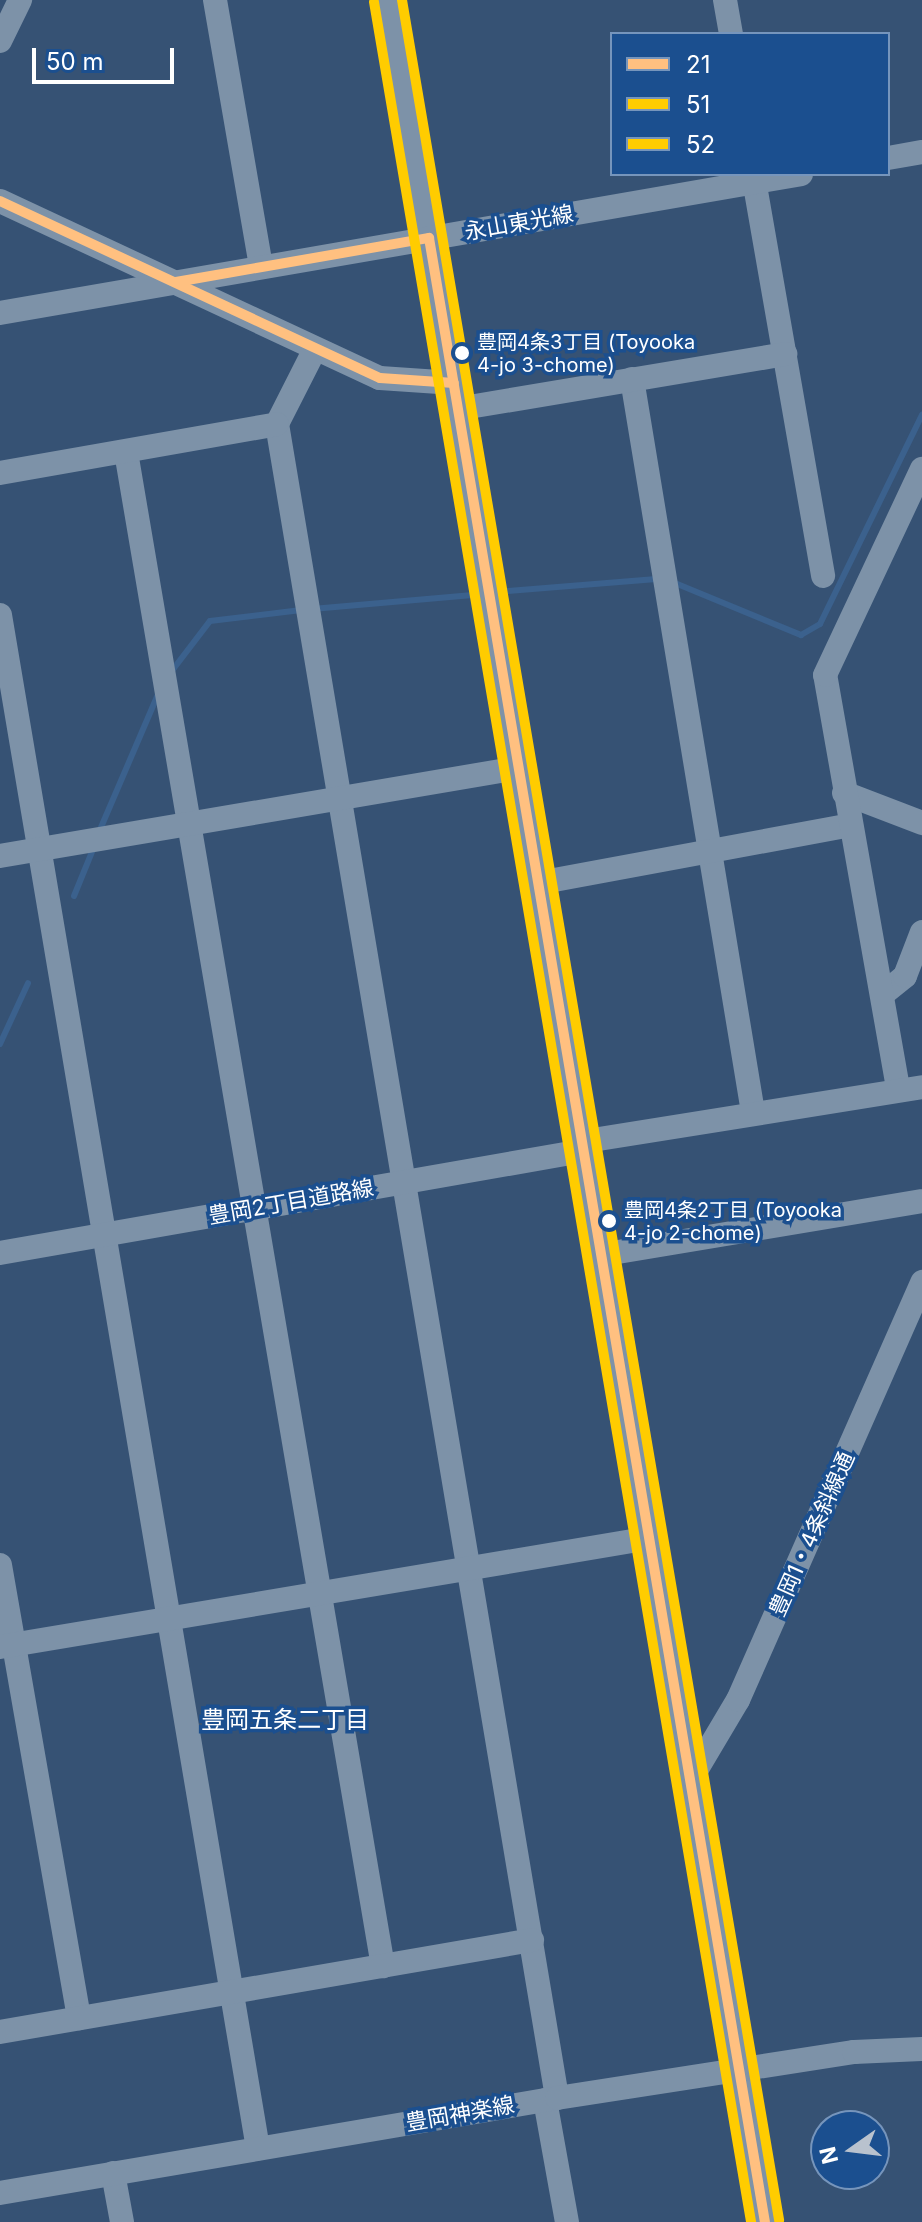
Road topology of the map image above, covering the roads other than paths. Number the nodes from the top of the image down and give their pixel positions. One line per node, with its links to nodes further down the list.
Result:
1 (20, 0): 6 (street)
2 (215, 0): 13 (street)
3 (388, 0): 12 (street)
4 (725, 0): 5 (street)
5 (731, 32)
6 (1, 34)
7 (922, 152): 8 (street)
8 (890, 158)
9 (778, 176): 10 (street, 永山東光線)
10 (754, 178): 12 (street, 永山東光線); 17 (street)
11 (0, 201): 14 (street)
12 (429, 238): 13 (street, 永山東光線); 19 (street)
13 (261, 267): 14 (street, 永山東光線)
14 (176, 282): 15 (street, 永山東光線); 16 (street)
15 (0, 313)
16 (314, 351): 19 (street); 21 (street)
17 (785, 354): 18 (street); 26 (street)
18 (632, 379): 20 (street); 35 (street)
19 (454, 383): 20 (street)
20 (457, 409): 28 (street)
21 (277, 424): 22 (street); 30 (street)
22 (126, 452): 24 (street); 31 (street)
23 (922, 469): 25 (street)
24 (0, 473)
25 (911, 521): 29 (street)
26 (823, 576)
27 (0, 615): 34 (street)
28 (518, 768): 30 (street); 37 (street)
29 (844, 793): 32 (street); 33 (street)
30 (342, 796): 31 (street); 43 (street)
31 (191, 822): 34 (street); 45 (street)
32 (922, 823)
33 (850, 825): 35 (street); 39 (street)
34 (40, 849): 36 (street); 46 (street)
35 (712, 851): 37 (street); 41 (street)
36 (0, 856)
37 (538, 883): 42 (street)
38 (922, 932): 39 (street)
39 (883, 994): 40 (street)
40 (913, 1087): 41 (street, 豊岡2丁目道路線)
41 (753, 1112): 42 (street, 豊岡2丁目道路線)
42 (581, 1146): 43 (street, 豊岡2丁目道路線); 48 (street)
43 (409, 1182): 45 (street, 豊岡2丁目道路線); 52 (street)
44 (922, 1201): 48 (street)
45 (257, 1207): 46 (street, 豊岡2丁目道路線); 53 (street)
46 (103, 1235): 47 (street, 豊岡2丁目道路線); 54 (street)
47 (0, 1253)
48 (600, 1255): 50 (street)
49 (922, 1282): 56 (street, 豊岡1・4条斜線通)
50 (650, 1538): 52 (street); 56 (street)
51 (0, 1565): 55 (street)
52 (473, 1567): 53 (street); 57 (street)
53 (320, 1595): 54 (street); 58 (street)
54 (169, 1619): 55 (street); 59 (street)
55 (7, 1646): 60 (street)
56 (691, 1779): 63 (street)
57 (532, 1940): 58 (street); 64 (street)
58 (383, 1966): 59 (street)
59 (232, 1992): 60 (street); 65 (street)
60 (79, 2018): 61 (street)
61 (0, 2032)
62 (922, 2049): 63 (street, 豊岡神楽線)
63 (739, 2073): 64 (street, 豊岡神楽線); 70 (street)
64 (551, 2099): 65 (street, 豊岡神楽線); 69 (street)
65 (258, 2148): 66 (street, 豊岡神楽線)
66 (113, 2173): 67 (street, 豊岡神楽線); 68 (street)
67 (0, 2193)
68 (122, 2222)
69 (567, 2222)
70 (765, 2222)

